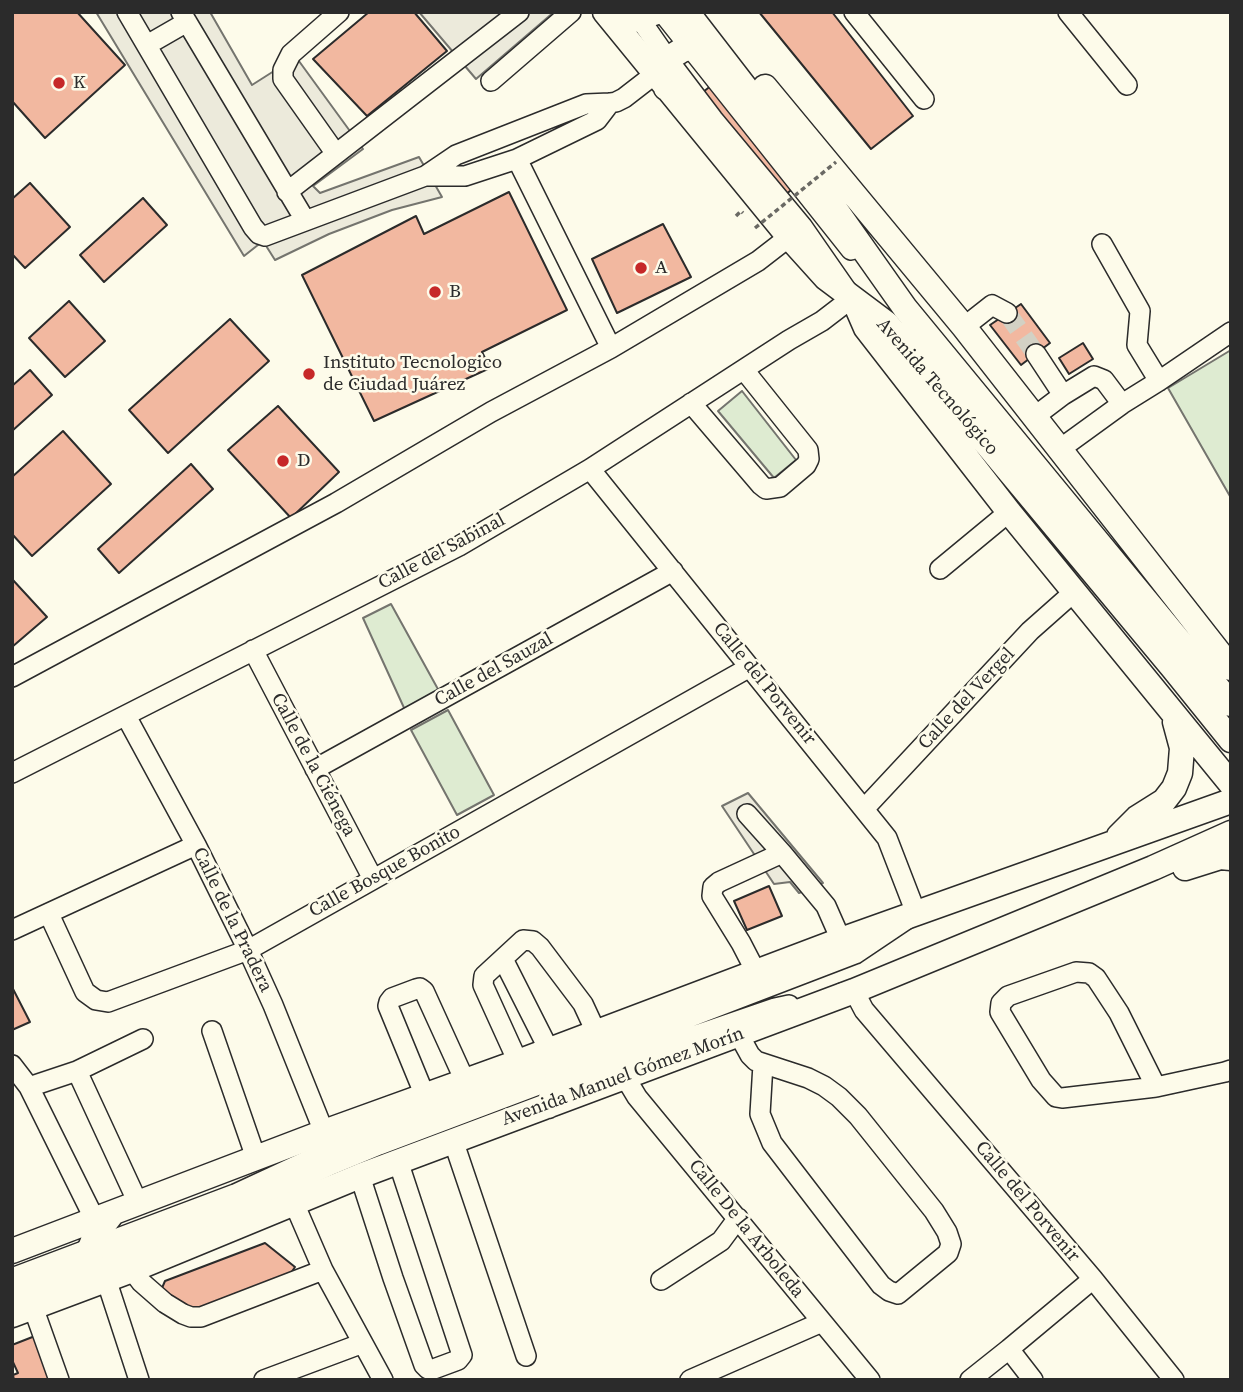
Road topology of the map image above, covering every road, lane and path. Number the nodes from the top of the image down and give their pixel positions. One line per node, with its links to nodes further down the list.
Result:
1 (127, 12): 12 (street)
2 (339, 12): 19 (street)
3 (519, 12): 19 (street)
4 (572, 12): 15 (street)
5 (687, 12): 13 (main road, Avenida Tecnológico)
6 (694, 12): 33 (main road)
7 (854, 12): 17 (street)
8 (1068, 12): 16 (street)
9 (648, 14): 10 (main road); 13 (street); 14 (street)
10 (608, 15): 14 (main road, Avenida Tecnológico)
11 (184, 17): 12 (street); 23 (street)
12 (147, 45): 26 (street)
13 (703, 49): 14 (main road); 32 (main road, Avenida Tecnológico)
14 (663, 74): 18 (street); 28 (main road, Avenida Tecnológico); 30 (street)
15 (491, 81)
16 (1128, 85)
17 (924, 99)
18 (610, 103): 20 (street); 22 (street)
19 (336, 154): 23 (street)
20 (517, 159): 22 (street); 35 (street)
21 (836, 162): 27 (path, bridge)
22 (425, 176): 26 (street)
23 (287, 192): 26 (street)
24 (741, 211): 25 (path)
25 (736, 216)
26 (305, 220)
27 (755, 228)
28 (789, 237): 30 (main road, Avenida Tecnológico); 35 (street)
29 (1102, 244): 38 (street)
30 (852, 298): 32 (main road, Avenida Tecnológico); 37 (street, Calle del Sabinal); 45 (main road)
31 (1007, 313): 33 (street)
32 (895, 316): 53 (main road, Avenida Tecnológico); 56 (main road, Avenida Tecnológico)
33 (964, 327): 42 (main road)
34 (1231, 332): 38 (street)
35 (611, 348): 52 (street)
36 (1036, 354): 39 (street)
37 (744, 370): 40 (street, Calle del Sabinal); 40 (street)
38 (1159, 381): 41 (street)
39 (1063, 395): 41 (street); 42 (street)
40 (691, 403): 44 (street, Calle del Sabinal)
41 (1122, 404): 43 (street)
42 (1034, 417): 43 (main road)
43 (1060, 449): 51 (main road)
44 (590, 469): 47 (street, Calle del Porvenir); 49 (street, Calle del Sabinal)
45 (1009, 512): 46 (street); 48 (main road)
46 (940, 569)
47 (673, 571): 50 (street, Calle del Porvenir); 57 (street, Calle del Sauzal)
48 (1074, 592): 54 (main road); 60 (street, Calle del Vergel)
49 (253, 650): 55 (street, Calle del Sabinal); 57 (street, Calle de la Ciénega)
50 (750, 667): 60 (street, Calle del Porvenir); 68 (street, Calle Bosque Bonito)
51 (1231, 668)
52 (12, 677)
53 (1231, 704)
54 (1173, 715): 59 (main road); 63 (main road)
55 (127, 716): 58 (street, Calle del Sabinal); 64 (street, Calle de la Pradera)
56 (1231, 740)
57 (314, 769): 68 (street, Calle de la Ciénega)
58 (12, 772)
59 (1230, 787): 63 (main road, Avenida Manuel Gómez Morín)
60 (864, 809): 69 (street, Calle del Porvenir)
61 (747, 814): 65 (street)
62 (1231, 833): 67 (main road, Avenida Manuel Gómez Morín)
63 (1113, 844): 69 (main road, Avenida Manuel Gómez Morín)
64 (196, 845): 70 (street); 73 (street, Calle de la Pradera)
65 (782, 853): 72 (street); 75 (street)
66 (1231, 858): 67 (main road)
67 (1153, 868): 76 (main road, Avenida Manuel Gómez Morín)
68 (373, 879): 73 (street, Calle Bosque Bonito)
69 (916, 913): 72 (main road, Avenida Manuel Gómez Morín); 80 (street)
70 (49, 914): 71 (street); 73 (street, Calle Bosque Bonito)
71 (12, 930)
72 (841, 940): 75 (main road, Avenida Manuel Gómez Morín)
73 (248, 950): 92 (street, Calle de la Pradera)
74 (503, 959): 80 (street, Calle De la Arboleda); 81 (street, Calle De la Arboleda); 82 (street)
75 (756, 972): 80 (main road, Avenida Manuel Gómez Morín)
76 (854, 991): 78 (main road, Avenida Manuel Gómez Morín); 80 (street); 106 (street, Calle del Porvenir)
77 (212, 1031): 94 (street)
78 (739, 1035): 80 (main road, Avenida Manuel Gómez Morín); 83 (street)
79 (143, 1039): 85 (street)
80 (614, 1054): 82 (main road, Avenida Manuel Gómez Morín); 82 (street); 91 (main road, Avenida Manuel Gómez Morín); 100 (street, Calle De la Arboleda)
81 (518, 1062): 82 (main road, Avenida Manuel Gómez Morín); 87 (main road, Avenida Manuel Gómez Morín)
82 (554, 1064): 91 (main road); 102 (street)
83 (763, 1064): 83 (street)
84 (13, 1068): 88 (street)
85 (77, 1070): 88 (street); 97 (street)
86 (1231, 1070): 89 (street)
87 (465, 1081): 90 (main road, Avenida Manuel Gómez Morín); 90 (street)
88 (29, 1087): 99 (street)
89 (1156, 1087): 89 (street)
90 (425, 1096): 92 (main road, Avenida Manuel Gómez Morín)
91 (548, 1106): 93 (main road, Avenida Manuel Gómez Morín)
92 (324, 1132): 94 (main road, Avenida Manuel Gómez Morín)
93 (453, 1140): 95 (main road, Avenida Manuel Gómez Morín); 112 (street)
94 (256, 1158): 97 (main road, Avenida Manuel Gómez Morín)
95 (398, 1161): 96 (main road, Avenida Manuel Gómez Morín); 96 (street)
96 (360, 1176): 98 (main road, Avenida Manuel Gómez Morín)
97 (138, 1203): 99 (main road, Avenida Manuel Gómez Morín)
98 (294, 1203): 103 (main road, Avenida Manuel Gómez Morín); 104 (street)
99 (104, 1217): 101 (main road, Avenida Manuel Gómez Morín); 102 (main road)
100 (738, 1218): 107 (street); 109 (street, Calle De la Arboleda)
101 (12, 1251)
102 (96, 1264): 103 (main road, Avenida Manuel Gómez Morín); 105 (street); 108 (main road, Avenida Manuel Gómez Morín); 114 (street)
103 (131, 1270): 104 (street)
104 (323, 1270): 110 (street)
105 (12, 1278)
106 (1093, 1279): 111 (street); 121 (street, Calle del Porvenir)
107 (660, 1280)
108 (19, 1306): 113 (street)
109 (822, 1322): 117 (street); 118 (street, Calle De la Arboleda)
110 (363, 1343): 115 (street); 116 (street)
111 (1009, 1349): 119 (street); 120 (street)
112 (526, 1356)
113 (59, 1380)
114 (139, 1380)
115 (264, 1380)
116 (383, 1380)
117 (690, 1380)
118 (870, 1380)
119 (970, 1380)
120 (1033, 1380)
121 (1174, 1380)

